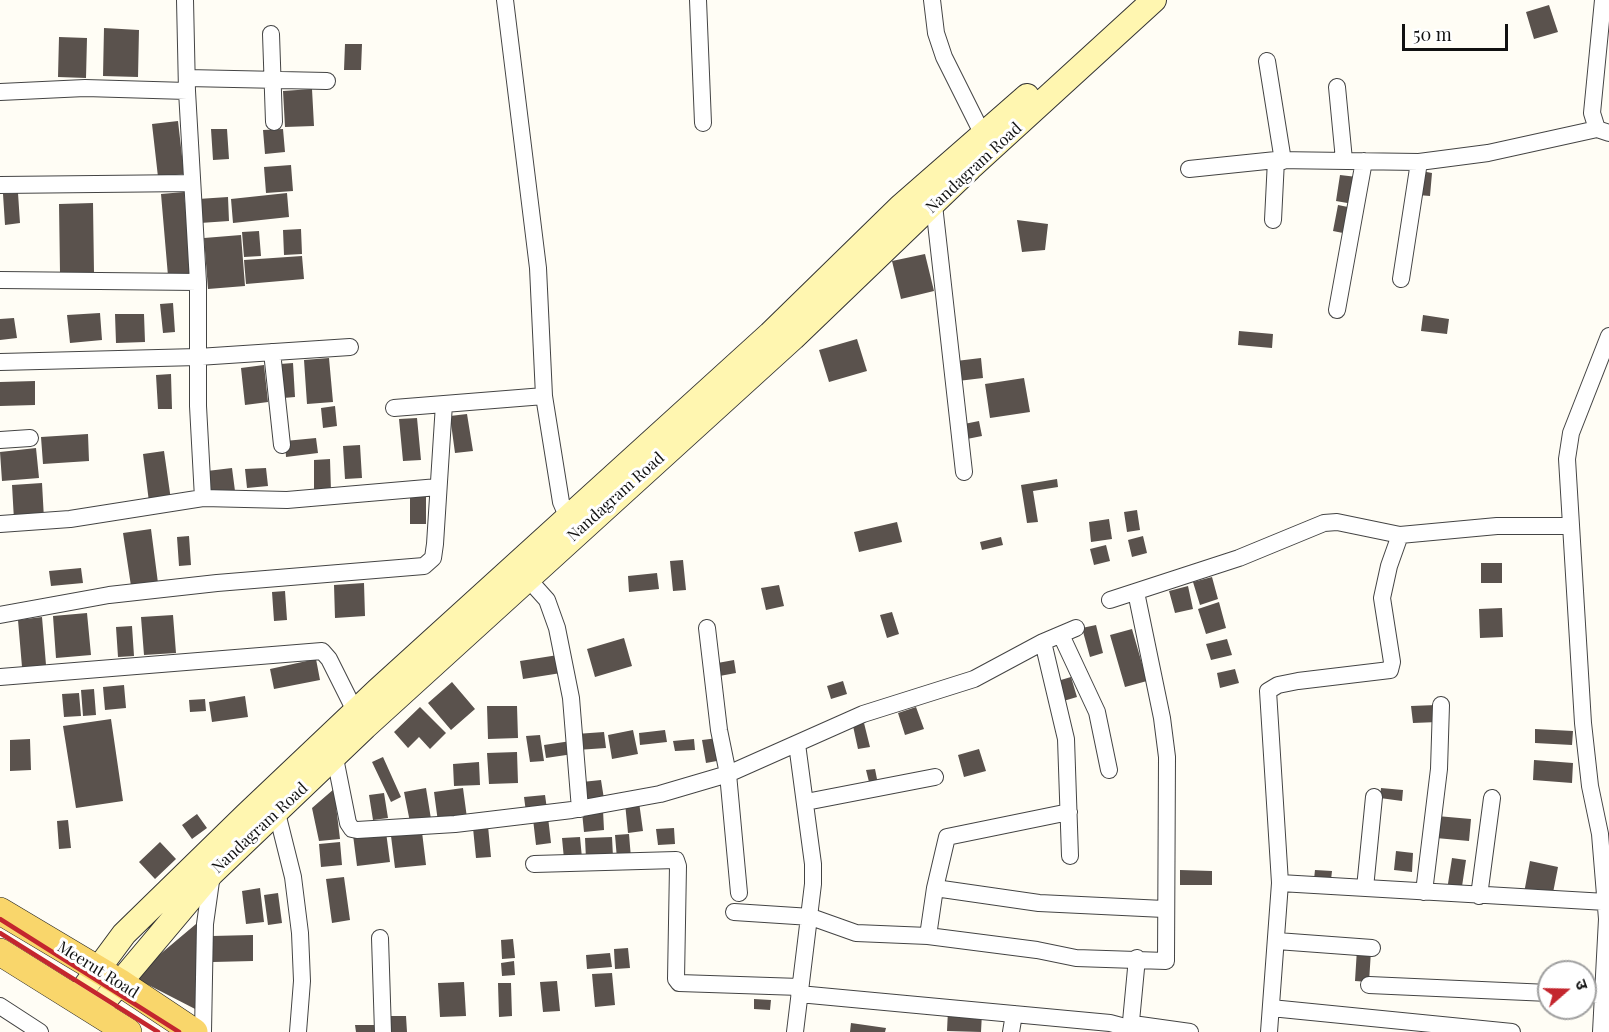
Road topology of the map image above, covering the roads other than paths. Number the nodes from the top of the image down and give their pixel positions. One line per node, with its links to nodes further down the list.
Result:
1 (185, 0): 13 (street)
2 (505, 0): 41 (street)
3 (698, 0): 17 (street)
4 (932, 0): 19 (street)
5 (1129, 0): 10 (street, Nandagram Road)
6 (1154, 0): 10 (street, Nandagram Road)
7 (1603, 0): 18 (street)
8 (272, 34): 11 (street)
9 (1267, 61): 21 (street)
10 (1067, 69): 19 (street, Nandagram Road); 27 (street, Nandagram Road)
11 (272, 80): 12 (street); 13 (street); 16 (street)
12 (327, 81)
13 (187, 85): 15 (street); 25 (street)
14 (1337, 87): 20 (street)
15 (0, 92)
16 (274, 122)
17 (703, 123)
18 (1603, 131): 23 (street)
19 (983, 135): 29 (street, Nandagram Road)
20 (1344, 160): 21 (street); 22 (street)
21 (1280, 161): 24 (street); 28 (street)
22 (1364, 161): 23 (street); 33 (street)
23 (1419, 162): 30 (street)
24 (1189, 169)
25 (192, 183): 26 (street); 32 (street)
26 (0, 185)
27 (934, 205): 29 (street, Nandagram Road); 47 (street)
28 (1273, 220)
29 (844, 276): 51 (street, Nandagram Road)
30 (1401, 279)
31 (0, 280): 32 (street)
32 (198, 282): 37 (street)
33 (1337, 310)
34 (1609, 336): 40 (street)
35 (350, 347): 36 (street)
36 (272, 352): 37 (street); 46 (street)
37 (198, 357): 38 (street); 49 (street)
38 (0, 362)
39 (1609, 378): 40 (street)
40 (1592, 381): 52 (street)
41 (544, 396): 42 (street); 51 (street)
42 (444, 404): 43 (street); 48 (street)
43 (393, 408)
44 (30, 438): 45 (street)
45 (0, 440)
46 (282, 444)
47 (964, 472)
48 (438, 487): 49 (street); 57 (street)
49 (203, 498): 50 (street)
50 (0, 524)
51 (572, 526): 54 (street, Nandagram Road)
52 (1570, 526): 53 (street); 74 (street)
53 (1400, 535): 55 (street); 78 (street)
54 (522, 573): 62 (street, Nandagram Road); 64 (street, Nandagram Road); 71 (street)
55 (1136, 592): 56 (street); 85 (street)
56 (1110, 600)
57 (0, 615)
58 (707, 628): 66 (street)
59 (1043, 642): 63 (street); 65 (street); 72 (street)
60 (0, 677): 62 (street)
61 (1441, 705): 81 (street)
62 (355, 711): 95 (street, Nandagram Road)
63 (797, 744): 66 (street); 70 (street)
64 (335, 758): 71 (street); 73 (street, Nandagram Road)
65 (1109, 770)
66 (728, 774): 71 (street); 82 (street)
67 (935, 777): 70 (street)
68 (1374, 797): 80 (street)
69 (1492, 798): 83 (street)
70 (806, 802): 88 (street)
71 (580, 808)
72 (1069, 812): 75 (street); 79 (street)
73 (277, 813): 77 (street, Nandagram Road); 111 (street)
74 (1604, 833): 84 (street)
75 (1070, 856)
76 (534, 864): 97 (street)
77 (212, 873): 95 (street, Nandagram Road); 110 (street)
78 (1280, 883): 80 (street); 91 (street)
79 (935, 888): 85 (street); 89 (street)
80 (1365, 888): 81 (street)
81 (1424, 892): 83 (street)
82 (739, 893)
83 (1479, 896): 84 (street)
84 (1606, 902): 100 (street)
85 (1164, 909): 94 (street)
86 (0, 911): 95 (main road, Meerut Road)
87 (734, 912): 88 (street)
88 (811, 917): 89 (street); 97 (street)
89 (928, 936): 94 (street)
90 (380, 938): 112 (street)
91 (1276, 941): 92 (street); 103 (street)
92 (1372, 948)
93 (0, 952): 101 (main road)
94 (1137, 958): 106 (street)
95 (109, 976): 101 (street, Nandagram Road); 109 (main road, Meerut Road)
96 (1369, 985): 98 (street)
97 (799, 991): 104 (street); 113 (street)
98 (1537, 992)
99 (1597, 995): 100 (street)
100 (1603, 995): 118 (street)
101 (86, 1005): 108 (main road)
102 (0, 1006): 105 (street)
103 (1271, 1008): 116 (street); 117 (street)
104 (1014, 1014): 106 (street); 114 (street)
105 (16, 1026): 107 (street)
106 (1130, 1029): 115 (street)
107 (40, 1032)
108 (128, 1032)
109 (194, 1032)
110 (203, 1032)
111 (298, 1032)
112 (383, 1032)
113 (795, 1032)
114 (1011, 1032)
115 (1190, 1032)
116 (1269, 1032)
117 (1512, 1032)
118 (1601, 1032)

